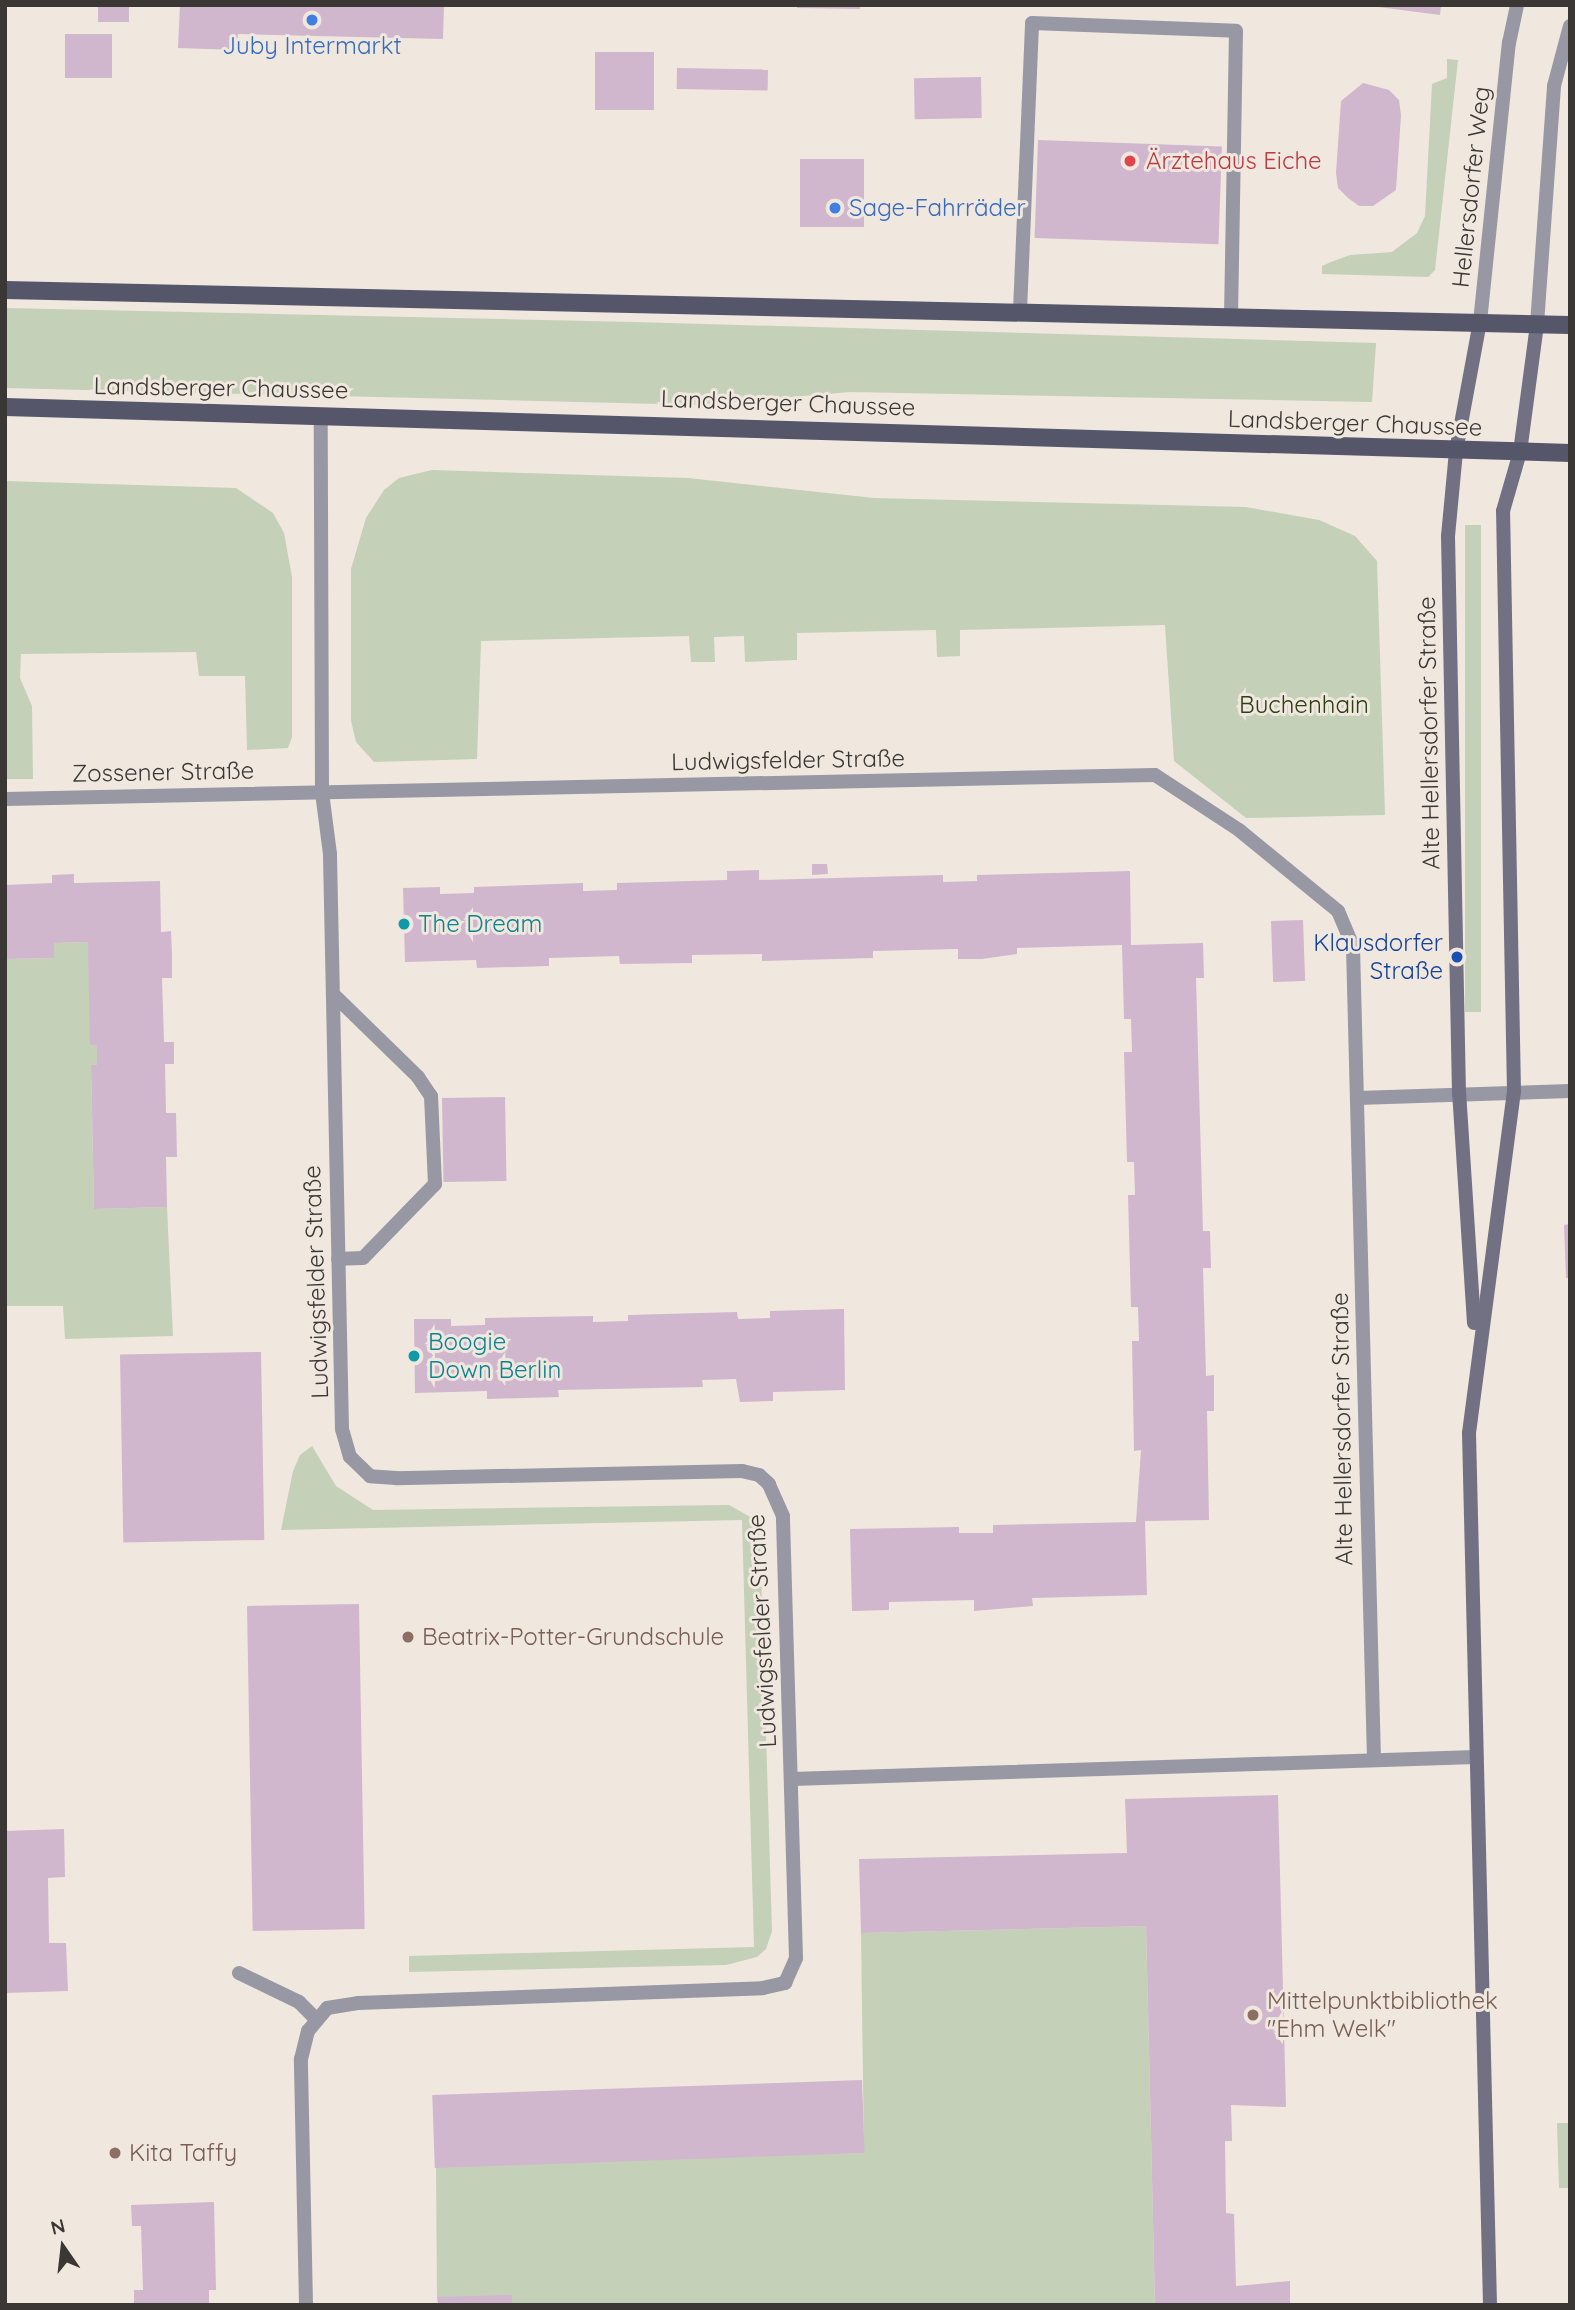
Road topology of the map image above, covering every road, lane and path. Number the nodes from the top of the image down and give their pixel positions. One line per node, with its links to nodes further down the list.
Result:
1 (1517, 5): 6 (street, Hellersdorfer Weg)
2 (1570, 26): 7 (street)
3 (5, 290): 4 (main road)
4 (1020, 311): 5 (main road); 5 (street)
5 (1231, 316): 6 (main road)
6 (1480, 322): 7 (main road); 9 (street, Hellersdorfer Weg)
7 (1537, 324): 8 (main road); 13 (street, Alte Hellersdorfer Straße)
8 (1570, 325)
9 (1470, 373): 12 (street, Alte Hellersdorfer Straße)
10 (5, 407): 11 (main road, Landsberger Chaussee)
11 (321, 415): 12 (main road, Landsberger Chaussee); 15 (street, Ludwigsfelder Straße)
12 (1456, 451): 13 (main road, Landsberger Chaussee); 21 (street, Alte Hellersdorfer Straße)
13 (1520, 452): 14 (main road, Landsberger Chaussee); 20 (street, Alte Hellersdorfer Straße)
14 (1570, 453)
15 (322, 792): 16 (street, Zossener Straße); 17 (street, Ludwigsfelder Straße); 18 (street, Ludwigsfelder Straße)
16 (5, 799)
17 (1239, 830): 22 (street, Alte Hellersdorfer Straße)
18 (333, 994): 23 (street, Ludwigsfelder Straße); 23 (street)
19 (1570, 1091): 20 (street)
20 (1514, 1092): 21 (street); 24 (street, Alte Hellersdorfer Straße)
21 (1460, 1094): 22 (street); 24 (street, Alte Hellersdorfer Straße)
22 (1358, 1098): 26 (street, Alte Hellersdorfer Straße)
23 (338, 1259): 27 (street, Ludwigsfelder Straße)
24 (1476, 1352): 25 (street, Alte Hellersdorfer Straße)
25 (1476, 1757): 26 (street); 31 (street, Alte Hellersdorfer Straße)
26 (1374, 1760): 27 (street)
27 (792, 1779): 29 (street, Ludwigsfelder Straße)
28 (239, 1973): 29 (street)
29 (317, 2020): 30 (street)
30 (306, 2305)
31 (1490, 2305)

